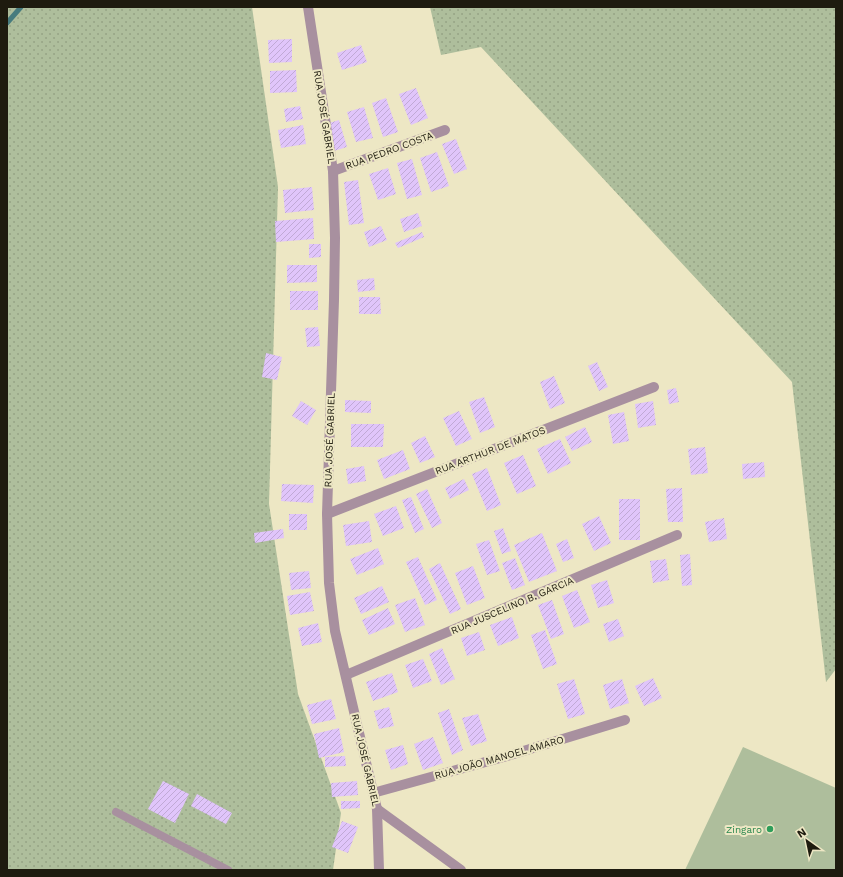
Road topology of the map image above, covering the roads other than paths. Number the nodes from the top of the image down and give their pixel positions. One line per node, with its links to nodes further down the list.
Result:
1 (308, 7): 3 (street, RUA JOSÉ GABRIEL)
2 (445, 130): 3 (street, RUA PEDRO COSTA)
3 (333, 171): 5 (street, RUA JOSÉ GABRIEL)
4 (654, 387): 5 (street, RUA ARTHUR DE MATOS)
5 (327, 514): 7 (street, RUA JOSÉ GABRIEL)
6 (677, 535): 7 (street, RUA JUSCELINO B. GARCIA)
7 (346, 675): 9 (street, RUA JOSÉ GABRIEL)
8 (625, 720): 9 (street, RUA JOÃO MANOEL AMARO)
9 (373, 794): 10 (street, RUA JOSÉ GABRIEL)
10 (377, 809): 13 (street, RUA JOSÉ GABRIEL); 14 (street)
11 (116, 812): 12 (lane)
12 (228, 870)
13 (379, 870)
14 (461, 870)

